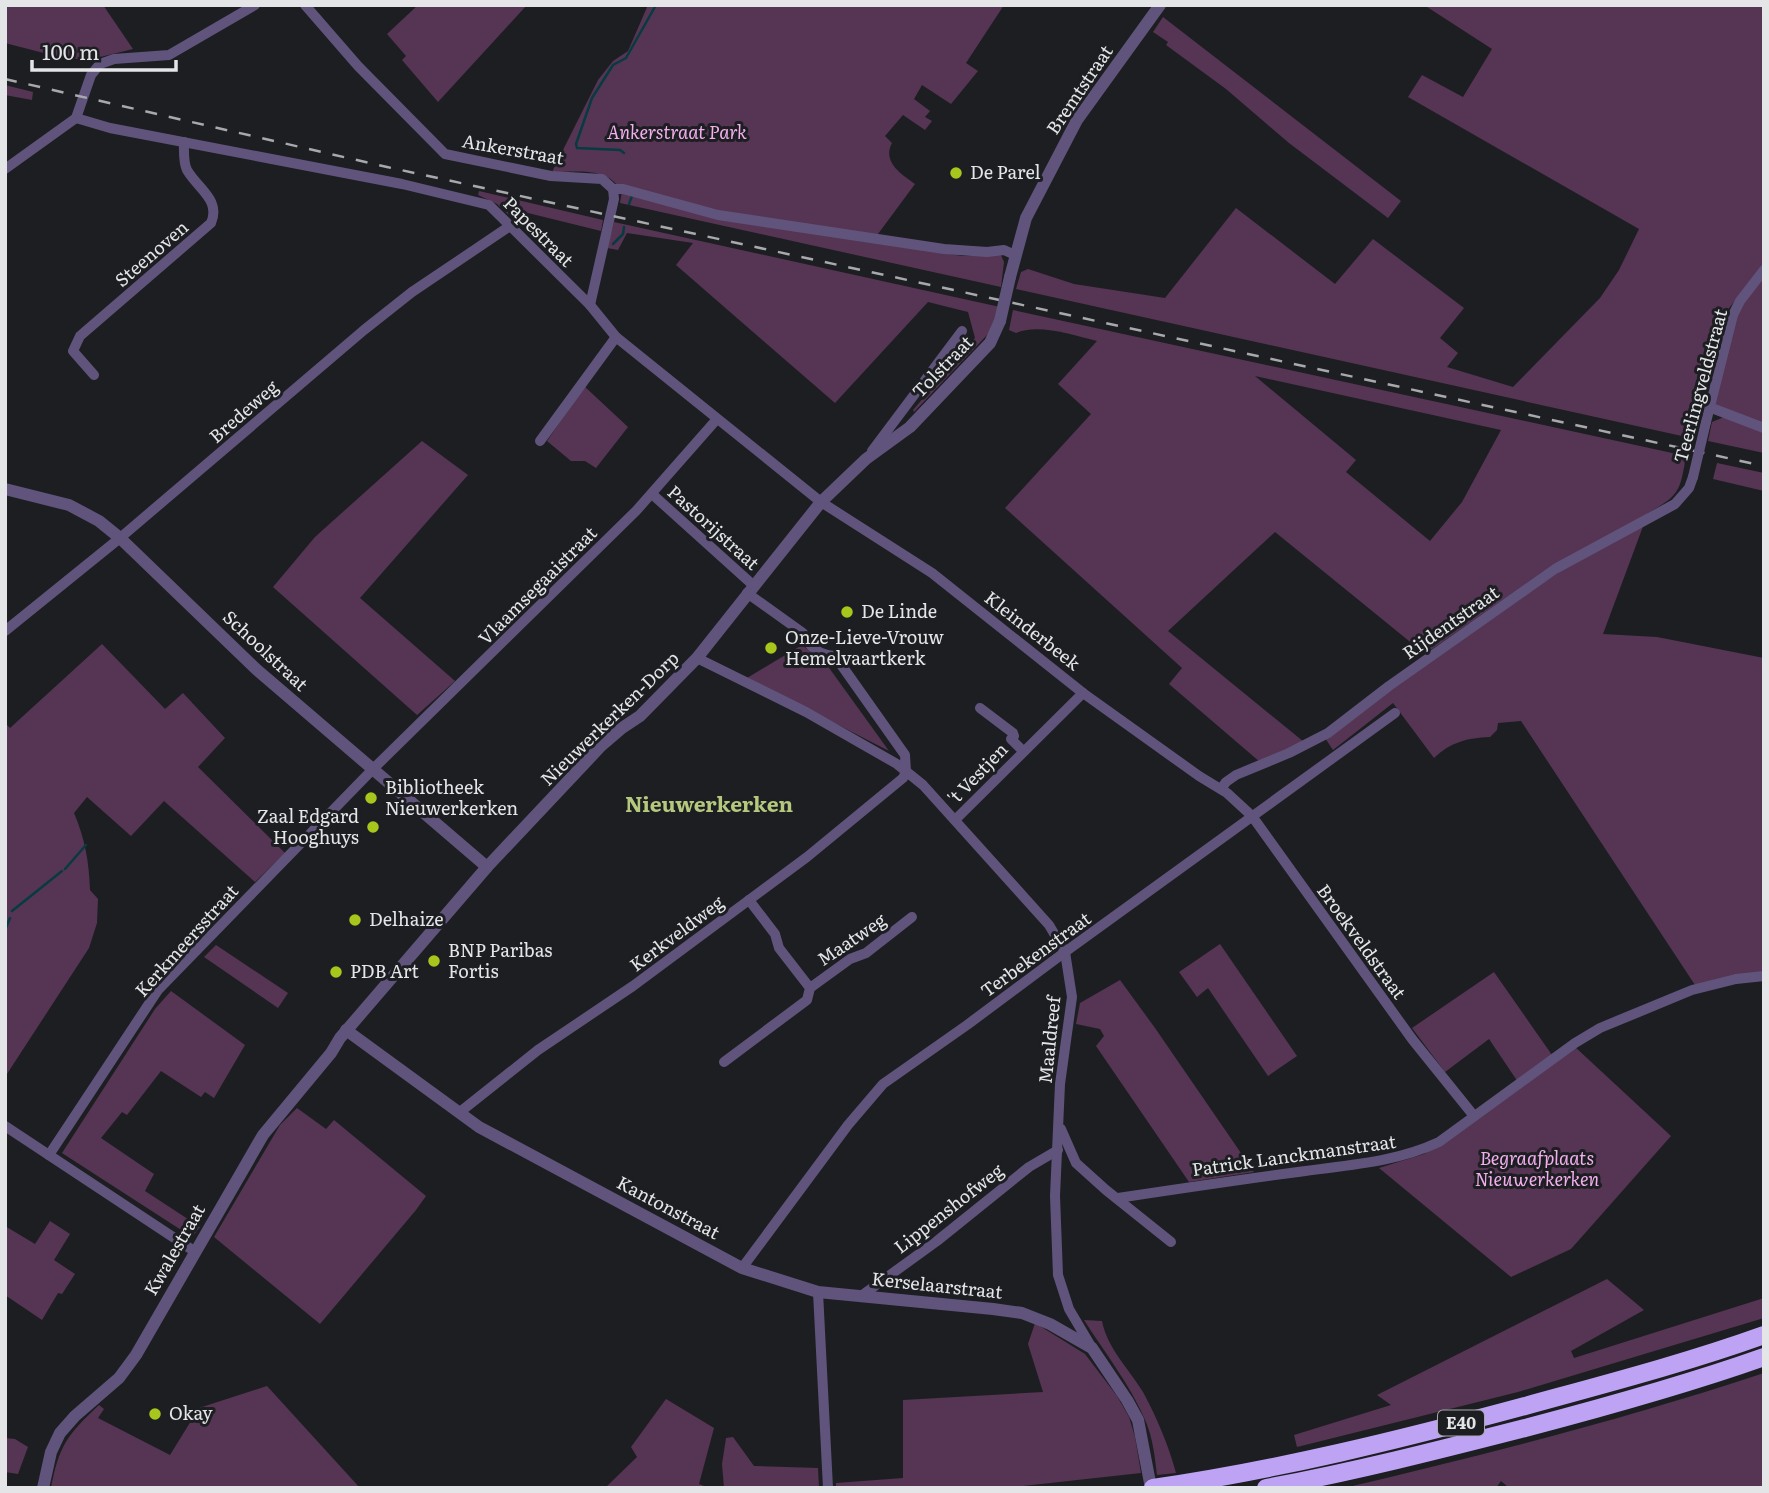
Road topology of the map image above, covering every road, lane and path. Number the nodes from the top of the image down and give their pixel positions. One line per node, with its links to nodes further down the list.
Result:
1 (255, 5): 4 (street)
2 (305, 5): 7 (street, Ankerstraat)
3 (1160, 5): 9 (street, Bremtstraat)
4 (76, 118): 5 (street, Papestraat); 6 (street)
5 (184, 142): 8 (street, Papestraat); 15 (street, Steenoven)
6 (5, 169)
7 (613, 189): 9 (street, Ankerstraat); 12 (street)
8 (510, 226): 12 (street, Papestraat); 25 (street, Bredeweg)
9 (1015, 256): 11 (street, Bremtstraat)
10 (1764, 270): 16 (street, Teerlingveldstraat)
11 (1010, 277): 20 (street, Tolstraat, bridge)
12 (590, 305): 14 (street, Papestraat)
13 (962, 331): 20 (street, Tolstraat)
14 (616, 337): 17 (street, Papestraat); 19 (street)
15 (94, 376)
16 (1709, 407): 18 (street); 21 (street, Teerlingveldstraat, bridge)
17 (717, 419): 23 (street, Vlaamsegaaistraat); 24 (street, Papestraat)
18 (1764, 428)
19 (540, 440)
20 (866, 459): 24 (street, Tolstraat)
21 (1693, 477): 35 (street, Rijdentstraat)
22 (5, 489): 25 (street, Schoolstraat)
23 (652, 494): 26 (street, Pastorijstraat); 33 (street, Vlaamsegaaistraat)
24 (821, 502): 26 (street, Tolstraat); 29 (street, Kleinderbeek)
25 (120, 538): 27 (street, Bredeweg); 33 (street, Schoolstraat)
26 (750, 589): 28 (street, Nieuwerkerken-Dorp); 34 (street)
27 (5, 631)
28 (697, 658): 34 (street, Maaldreef); 38 (street, Nieuwerkerken-Dorp)
29 (1083, 693): 32 (street, 't Vestjen); 35 (street, Kleinderbeek)
30 (981, 708): 32 (street, 't Vestjen)
31 (1395, 713): 36 (street, Terbekenstraat)
32 (1023, 751): 37 (street, 't Vestjen)
33 (373, 769): 38 (street, Schoolstraat); 51 (street, Kerkmeersstraat)
34 (906, 772): 37 (street, Maaldreef); 39 (street, Kerkveldweg)
35 (1221, 789): 36 (street, Broekveldstraat)
36 (1252, 816): 41 (street, Terbekenstraat); 47 (street, Broekveldstraat)
37 (955, 820): 41 (street, Maaldreef)
38 (487, 867): 44 (street, Nieuwerkerken-Dorp)
39 (749, 900): 43 (street, Maatweg); 46 (street, Kerkveldweg)
40 (912, 918): 43 (street, Maatweg)
41 (1065, 952): 48 (street, Maaldreef); 55 (street, Terbekenstraat)
42 (1764, 976): 47 (street, Patrick Lanckmanstraat)
43 (810, 988): 45 (street, Maatweg)
44 (346, 1030): 46 (street, Kantonstraat); 54 (street, Kwalestraat)
45 (724, 1062)
46 (460, 1112): 55 (street, Kantonstraat)
47 (1474, 1116): 52 (street, Patrick Lanckmanstraat)
48 (1059, 1125): 50 (street); 52 (street, Maaldreef)
49 (5, 1126): 51 (street)
50 (1058, 1150): 57 (street, Lippenshofweg); 58 (street)
51 (49, 1155): 54 (street)
52 (1118, 1198): 53 (street, Maaldreef)
53 (1171, 1242)
54 (194, 1251): 63 (street, Kwalestraat)
55 (743, 1268): 56 (street, Kantonstraat)
56 (818, 1292): 57 (street, Kerselaarstraat); 64 (street)
57 (861, 1296): 59 (street, Kerselaarstraat)
58 (1069, 1309): 59 (street); 61 (street)
59 (1050, 1324): 61 (street, Kerselaarstraat)
60 (1764, 1335): 65 (highway, E40)
61 (1092, 1348): 65 (street)
62 (1764, 1357): 66 (highway, E40)
63 (43, 1488)
64 (828, 1488)
65 (1152, 1488)
66 (1266, 1488)

